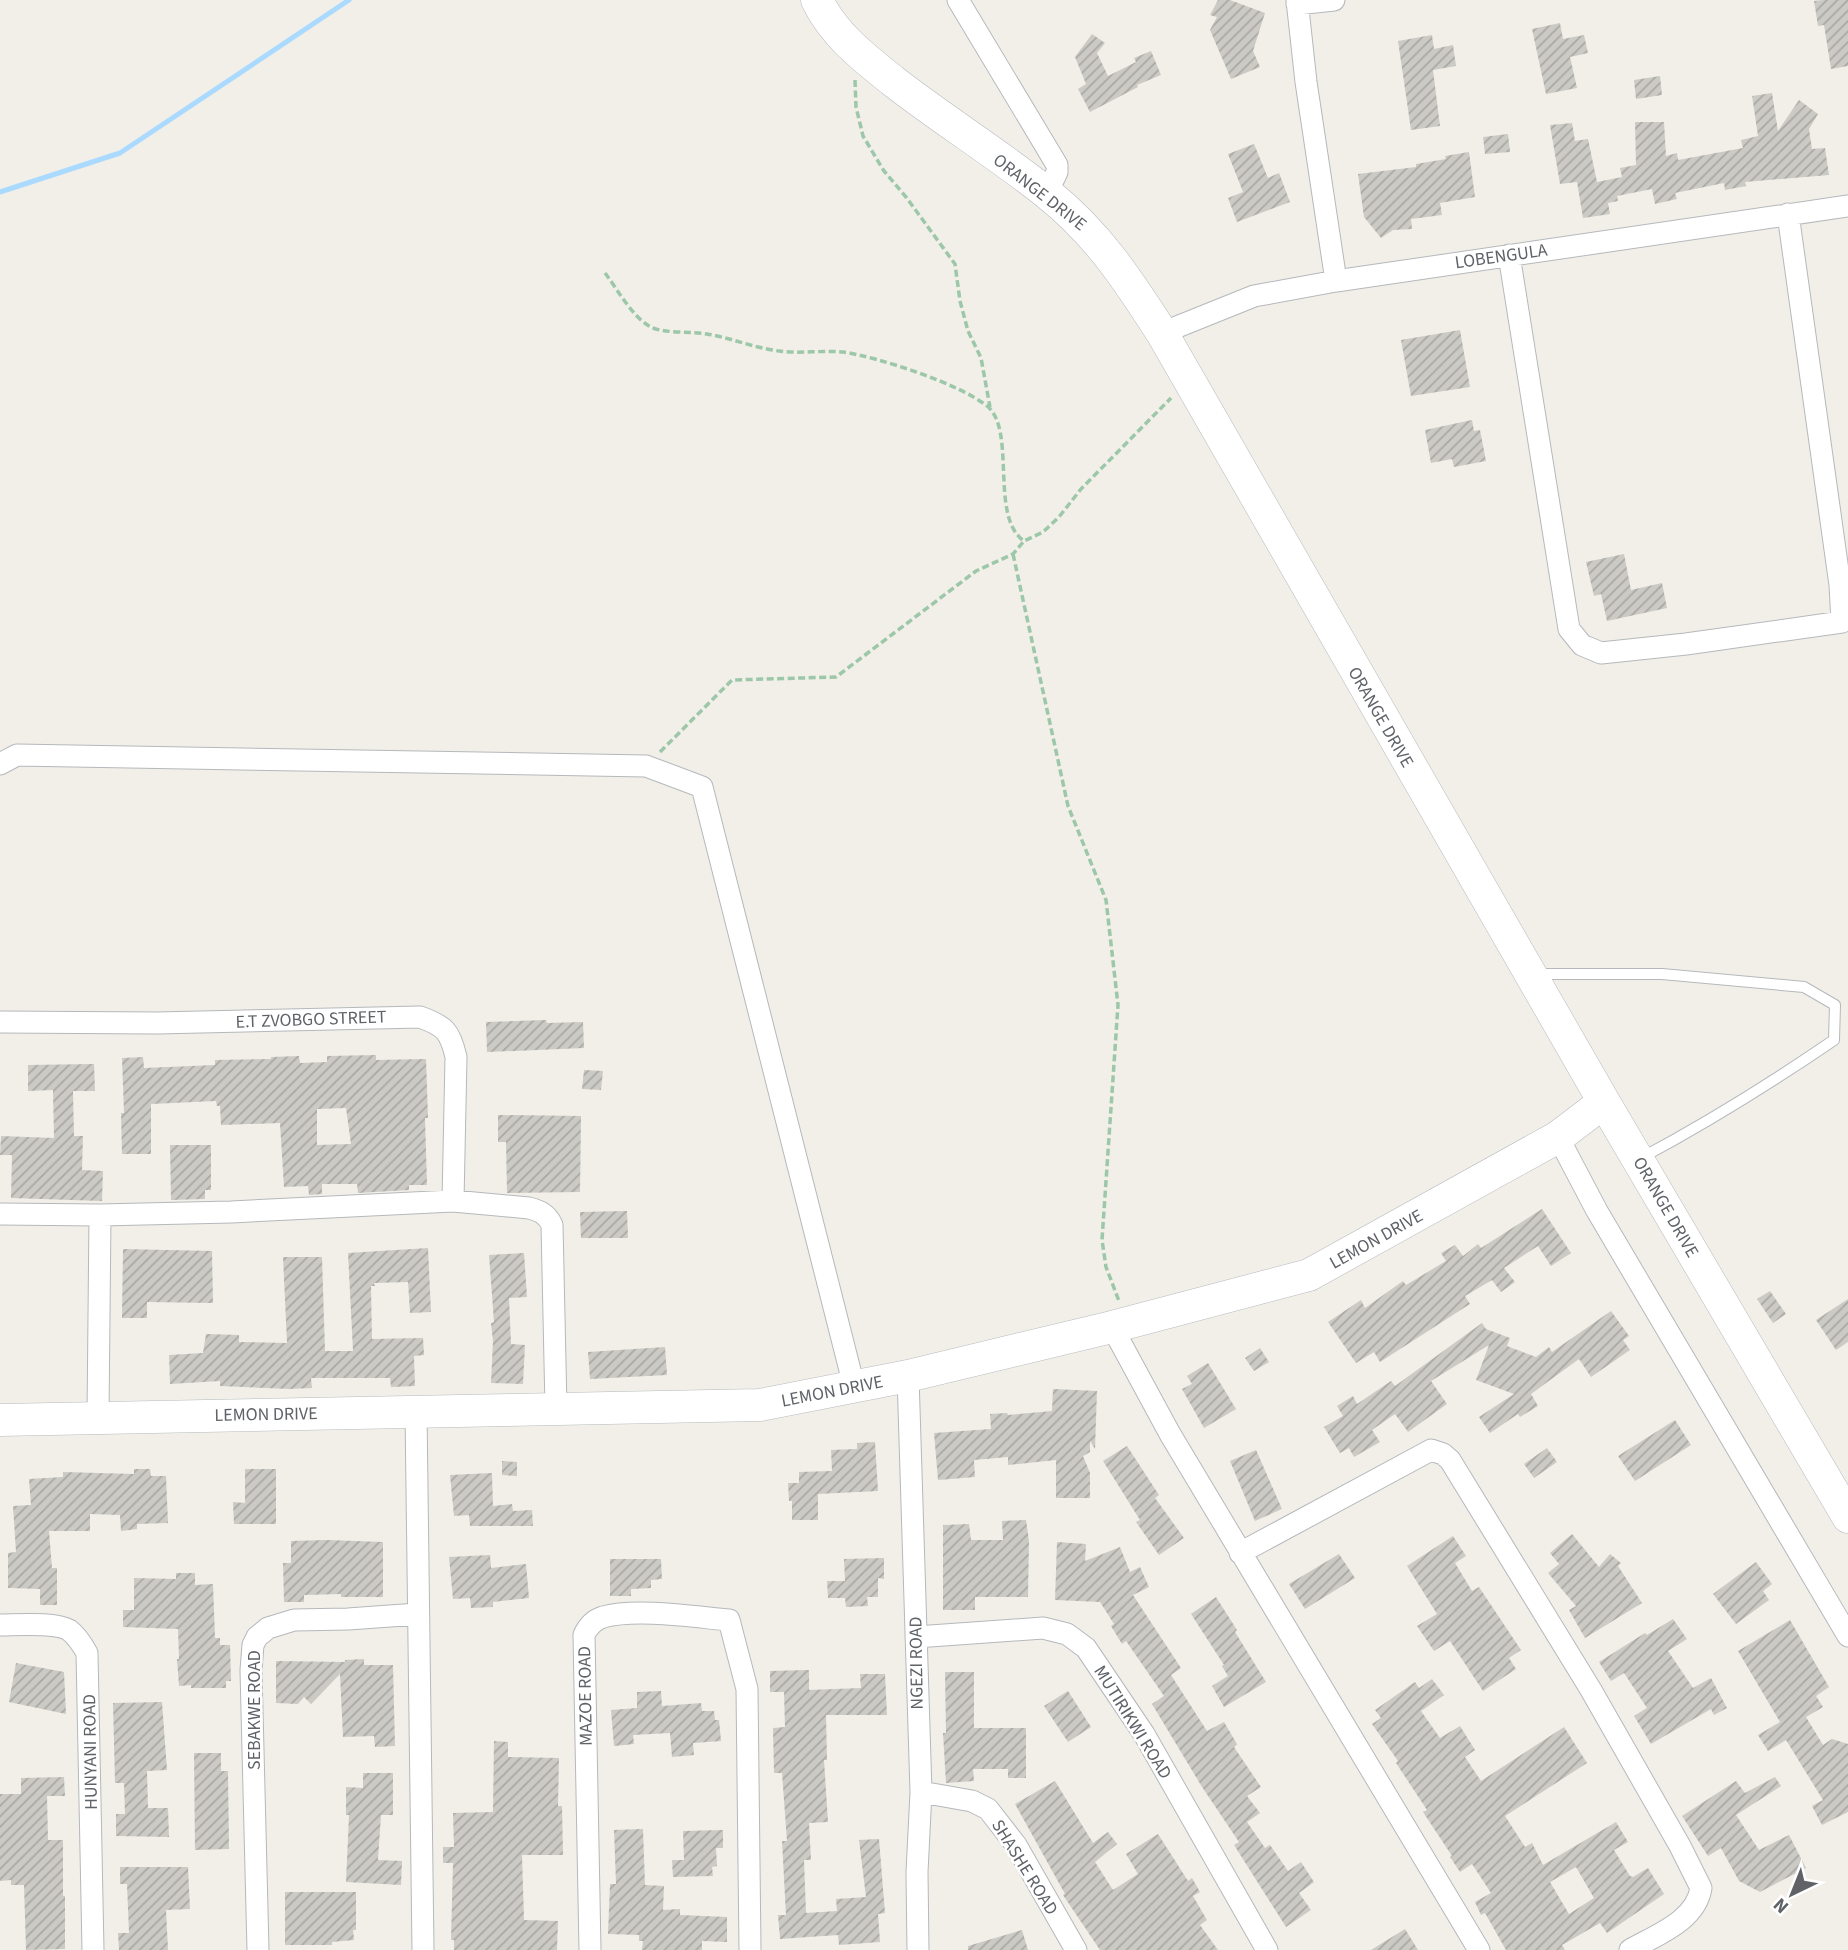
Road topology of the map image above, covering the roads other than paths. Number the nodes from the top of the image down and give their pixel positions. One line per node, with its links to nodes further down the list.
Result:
1 (817, 0): 5 (street, ORANGE DRIVE)
2 (958, 0): 5 (street)
3 (1334, 0): 4 (street)
4 (1297, 2): 9 (street)
5 (1047, 193): 10 (street, ORANGE DRIVE)
6 (1848, 206): 7 (street, LOBENGULA)
7 (1788, 214): 8 (street, LOBENGULA); 8 (street)
8 (1509, 255): 9 (street, LOBENGULA)
9 (1336, 281): 10 (street, LOBENGULA)
10 (1161, 334): 12 (street, ORANGE DRIVE)
11 (0, 764): 22 (street)
12 (1530, 974): 14 (street, ORANGE DRIVE); 16 (lane)
13 (0, 1022): 17 (street, E.T ZVOBGO STREET)
14 (1604, 1102): 15 (street, LEMON DRIVE); 16 (street, ORANGE DRIVE)
15 (1558, 1137): 20 (street, LEMON DRIVE); 31 (street)
16 (1638, 1160): 27 (street, ORANGE DRIVE)
17 (453, 1201): 19 (street); 23 (street)
18 (0, 1214): 19 (street)
19 (100, 1215): 25 (street)
20 (1120, 1326): 21 (street, LEMON DRIVE); 28 (street)
21 (908, 1376): 22 (street, LEMON DRIVE); 32 (street, NGEZI ROAD)
22 (854, 1386): 23 (street, LEMON DRIVE)
23 (556, 1408): 24 (street, LEMON DRIVE)
24 (416, 1411): 25 (street, LEMON DRIVE); 29 (street)
25 (98, 1417): 26 (street, LEMON DRIVE)
26 (0, 1420)
27 (1848, 1517)
28 (1240, 1553): 42 (street); 43 (street)
29 (418, 1614): 35 (street, SEBAKWE ROAD); 36 (street)
30 (0, 1625): 34 (street, HUNYANI ROAD)
31 (1848, 1636)
32 (916, 1637): 33 (street, NGEZI ROAD); 41 (street, MUTIRIKWI ROAD)
33 (921, 1792): 39 (street, NGEZI ROAD); 40 (street, SHASHE ROAD)
34 (93, 1950)
35 (258, 1950)
36 (423, 1950)
37 (590, 1950): 38 (street, MAZOE ROAD)
38 (750, 1950)
39 (918, 1950)
40 (1076, 1950)
41 (1267, 1950)
42 (1479, 1950)
43 (1630, 1950)

